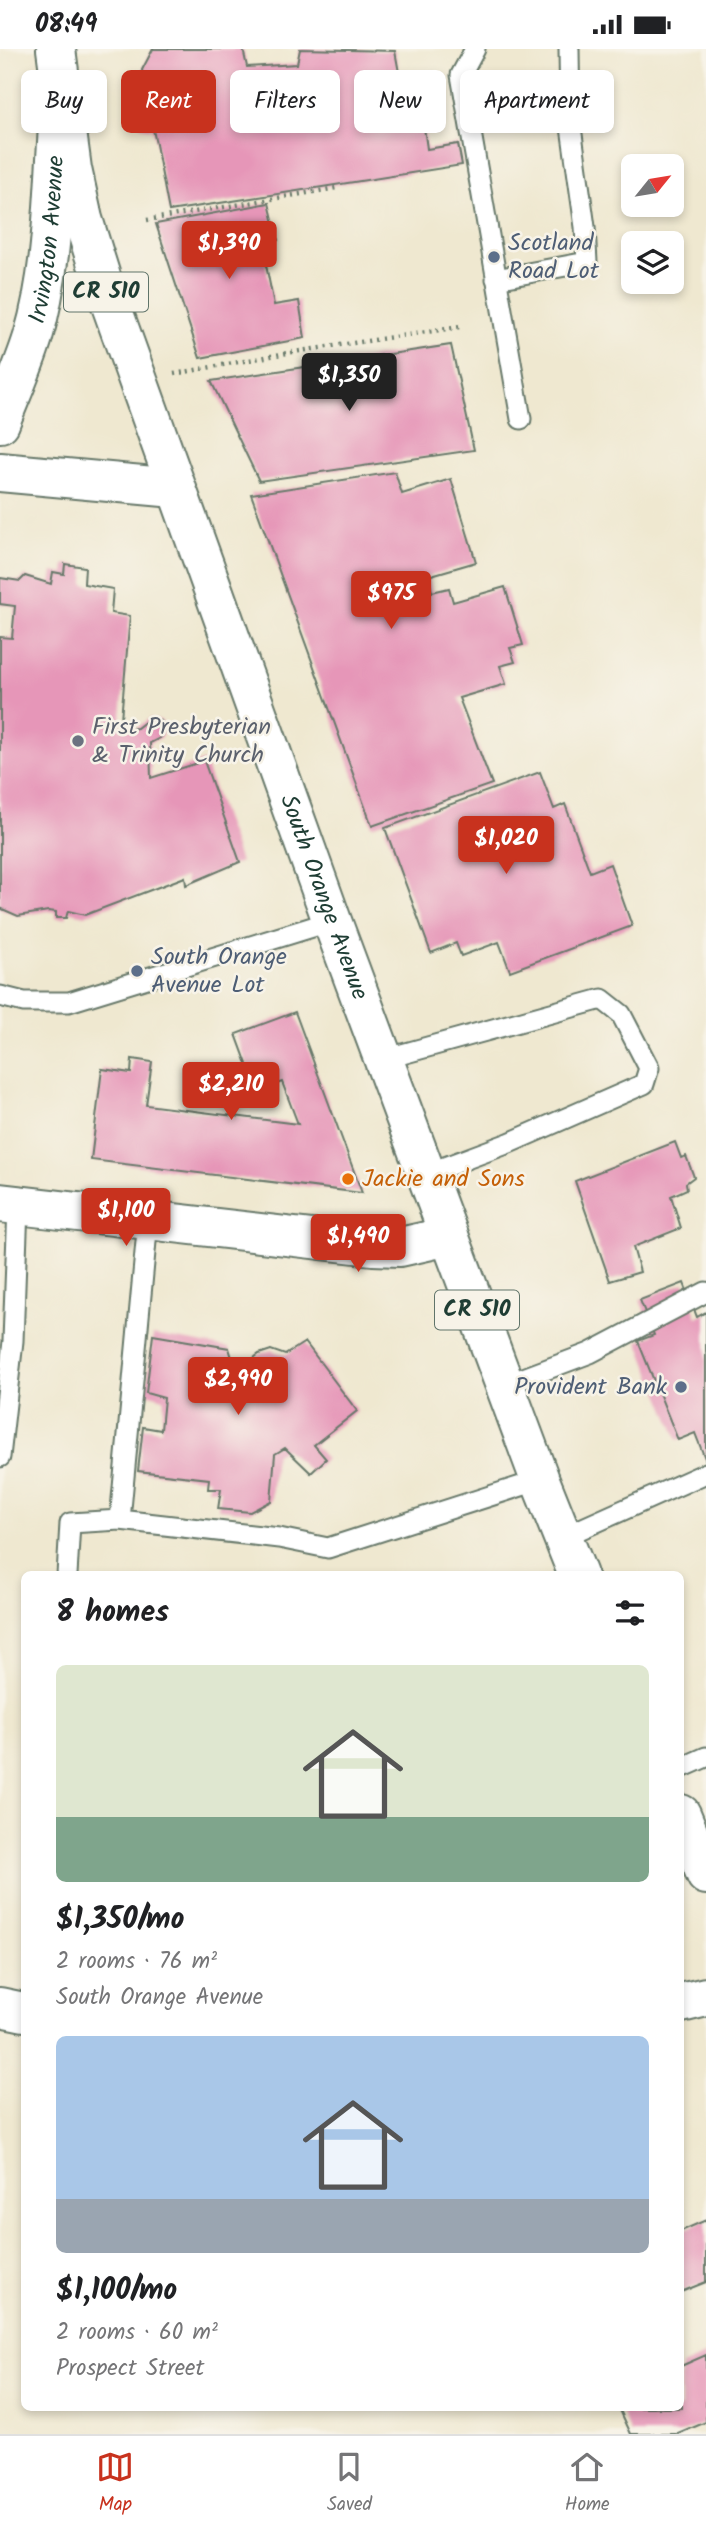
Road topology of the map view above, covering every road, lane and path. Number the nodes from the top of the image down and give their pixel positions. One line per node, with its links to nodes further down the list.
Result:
1 (56, 49): 4 (main road, South Orange Avenue / CR 510)
2 (475, 49): 9 (lane)
3 (569, 49): 9 (lane)
4 (59, 70)
5 (58, 133): 13 (main road, Irvington Avenue)
6 (67, 133): 15 (main road, South Orange Avenue / CR 510)
7 (337, 188): 8 (path)
8 (147, 220)
9 (496, 279): 12 (lane)
10 (460, 327): 11 (path)
11 (170, 375)
12 (521, 419)
13 (0, 423)
14 (0, 472): 15 (main road)
15 (175, 488): 16 (main road, South Orange Avenue / CR 510)
16 (332, 921): 17 (lane); 18 (main road, South Orange Avenue / CR 510)
17 (0, 996)
18 (384, 1059): 19 (main road, South Orange Avenue / CR 510); 19 (lane)
19 (426, 1174): 22 (main road, South Orange Avenue / CR 510)
20 (9, 1205): 21 (main road); 23 (lane)
21 (148, 1220): 22 (main road); 29 (lane)
22 (449, 1236): 25 (main road, South Orange Avenue / CR 510)
23 (8, 1259): 26 (lane)
24 (706, 1292): 25 (lane)
25 (505, 1385): 28 (main road, South Orange Avenue / CR 510)
26 (0, 1457)
27 (706, 1473): 30 (lane)
28 (540, 1480): 29 (lane); 30 (main road, South Orange Avenue / CR 510)
29 (120, 1520): 31 (lane)
30 (563, 1537): 32 (main road, South Orange Avenue / CR 510)
31 (67, 1571)
32 (576, 1571)
33 (706, 1757): 34 (lane)
34 (684, 1767)
35 (684, 1821): 36 (main road)
36 (706, 1875)
37 (706, 1997): 38 (main road)
38 (684, 2002)
39 (0, 2007): 40 (main road)
40 (21, 2011)

